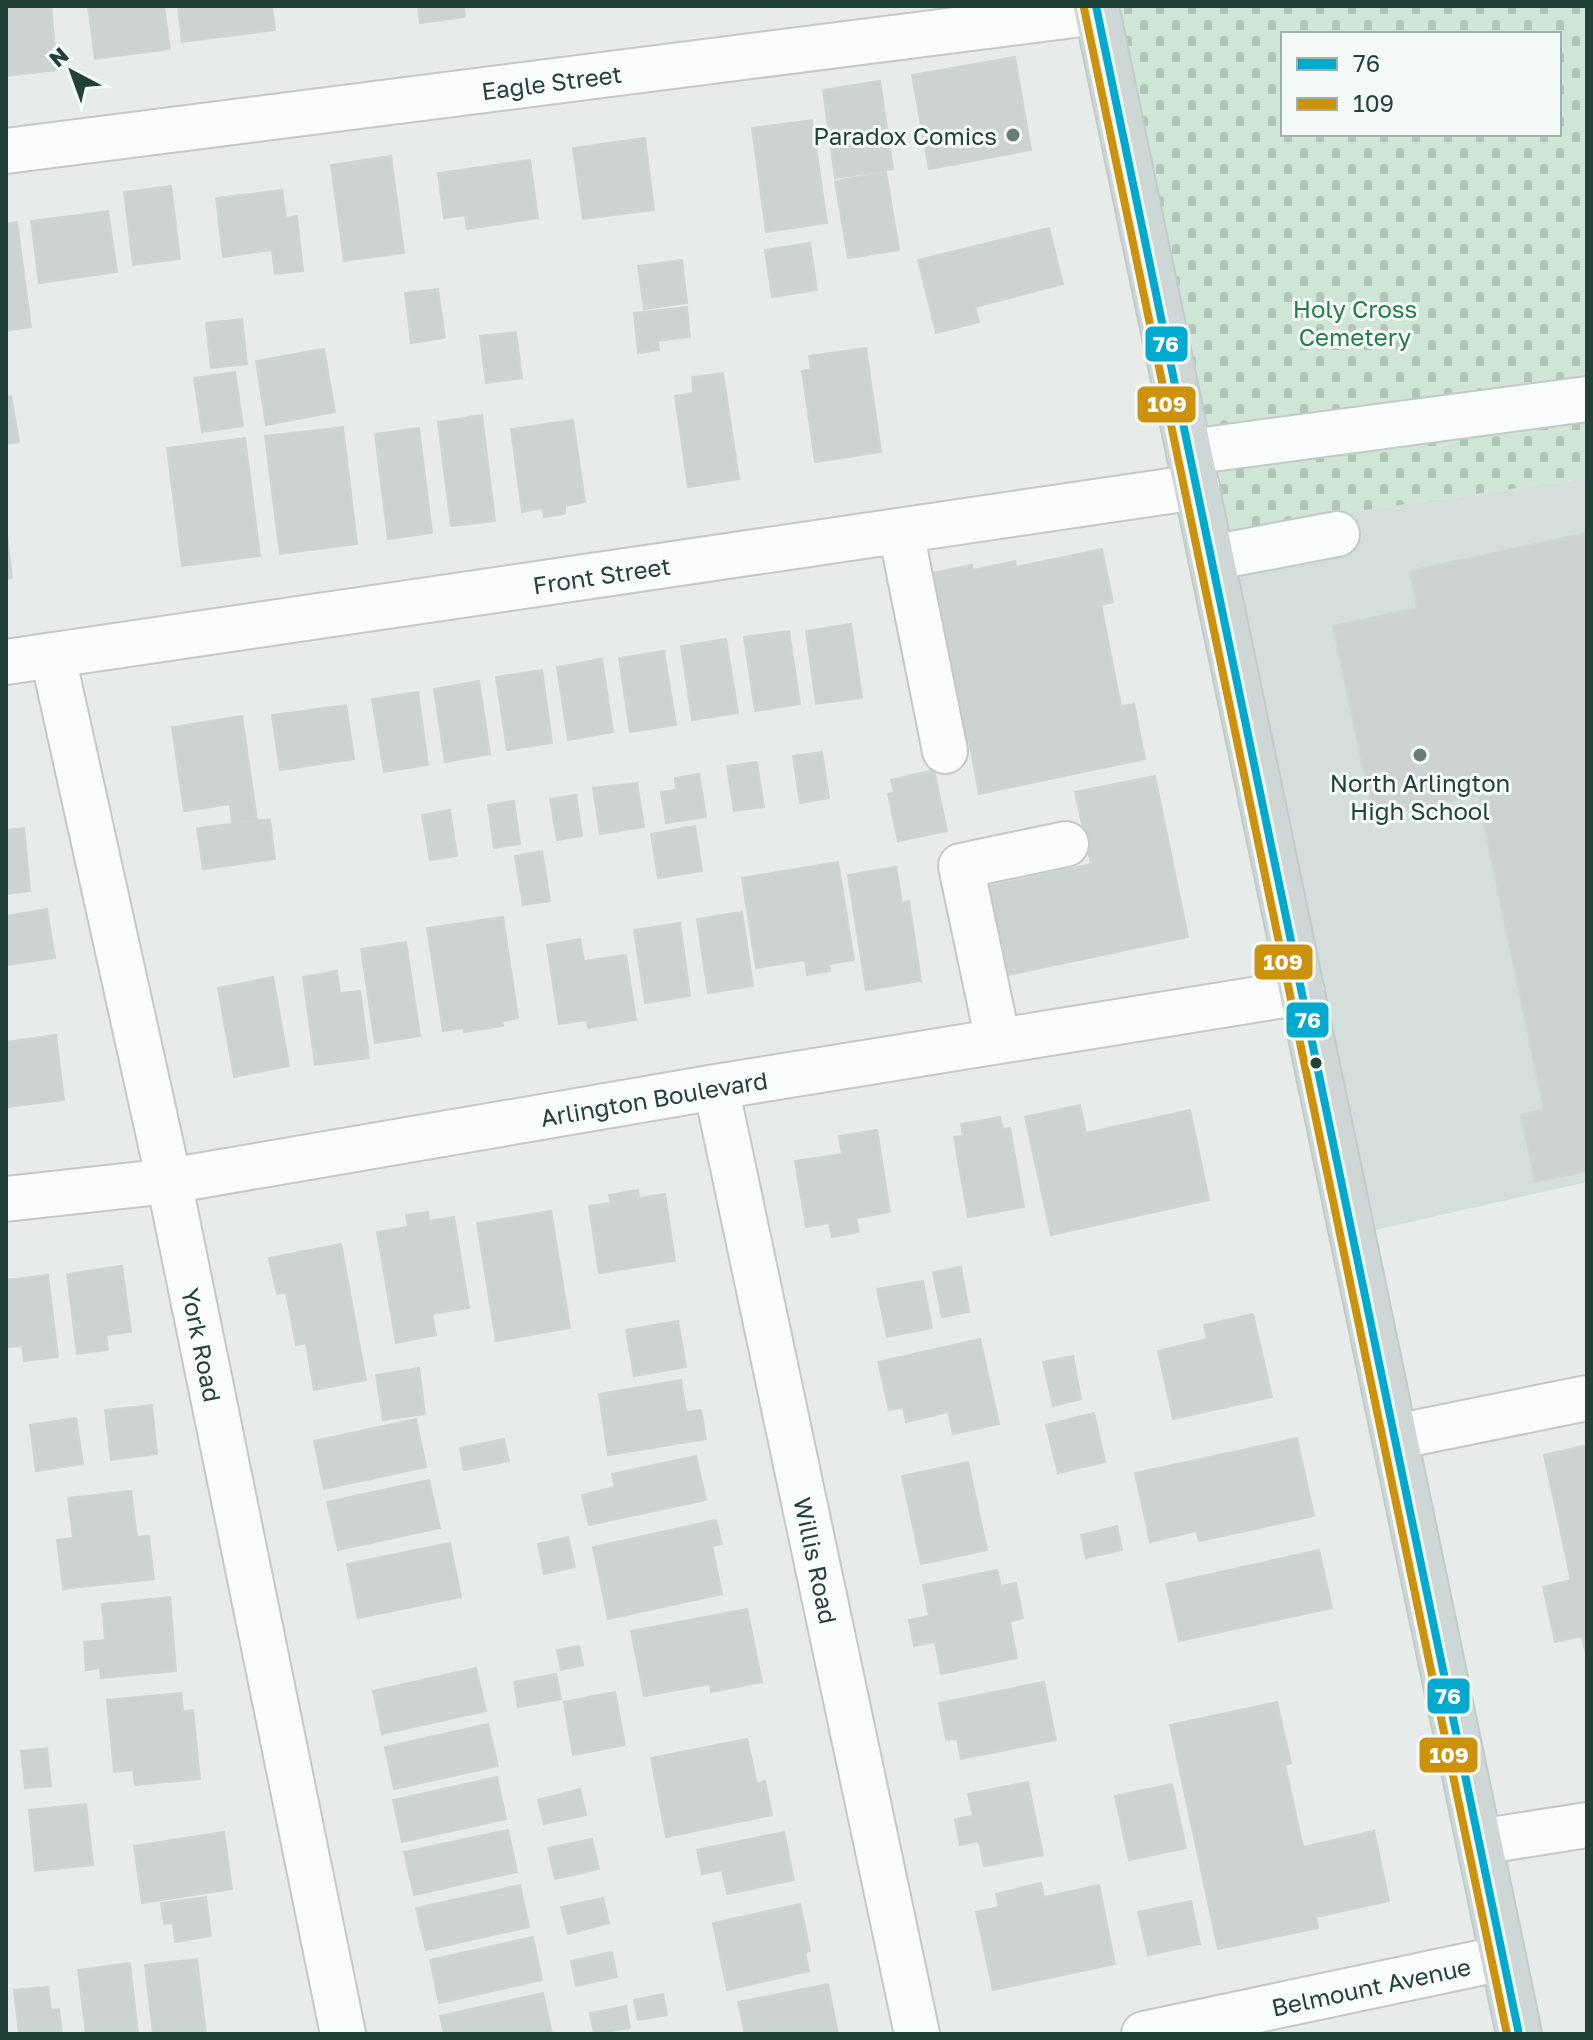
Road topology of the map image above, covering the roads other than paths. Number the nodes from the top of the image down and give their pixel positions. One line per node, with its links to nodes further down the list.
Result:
1 (1097, 9): 2 (street, Eagle Street); 5 (main road)
2 (880, 23): 3 (street, Eagle Street)
3 (6, 151)
4 (1587, 399): 5 (street, Front Street)
5 (1193, 470): 6 (street, Front Street); 8 (main road)
6 (901, 532): 9 (street, Front Street); 11 (street)
7 (1337, 534): 8 (street)
8 (1211, 558): 13 (main road)
9 (53, 657): 10 (street, Front Street); 16 (street, York Road)
10 (6, 662)
11 (945, 751)
12 (1066, 844): 14 (street)
13 (1302, 992): 14 (street, Arlington Boulevard); 19 (main road)
14 (998, 1041): 15 (street, Arlington Boulevard)
15 (716, 1087): 16 (street, Arlington Boulevard); 24 (street, Willis Road)
16 (169, 1181): 17 (street, Arlington Boulevard); 23 (street, York Road)
17 (6, 1199)
18 (1587, 1398): 19 (street)
19 (1395, 1437): 21 (main road)
20 (1587, 1825): 21 (street)
21 (1479, 1842): 22 (main road)
22 (1503, 1958): 25 (street, Belmount Avenue); 26 (main road)
23 (343, 2034)
24 (917, 2034)
25 (1144, 2034)
26 (1519, 2034)

